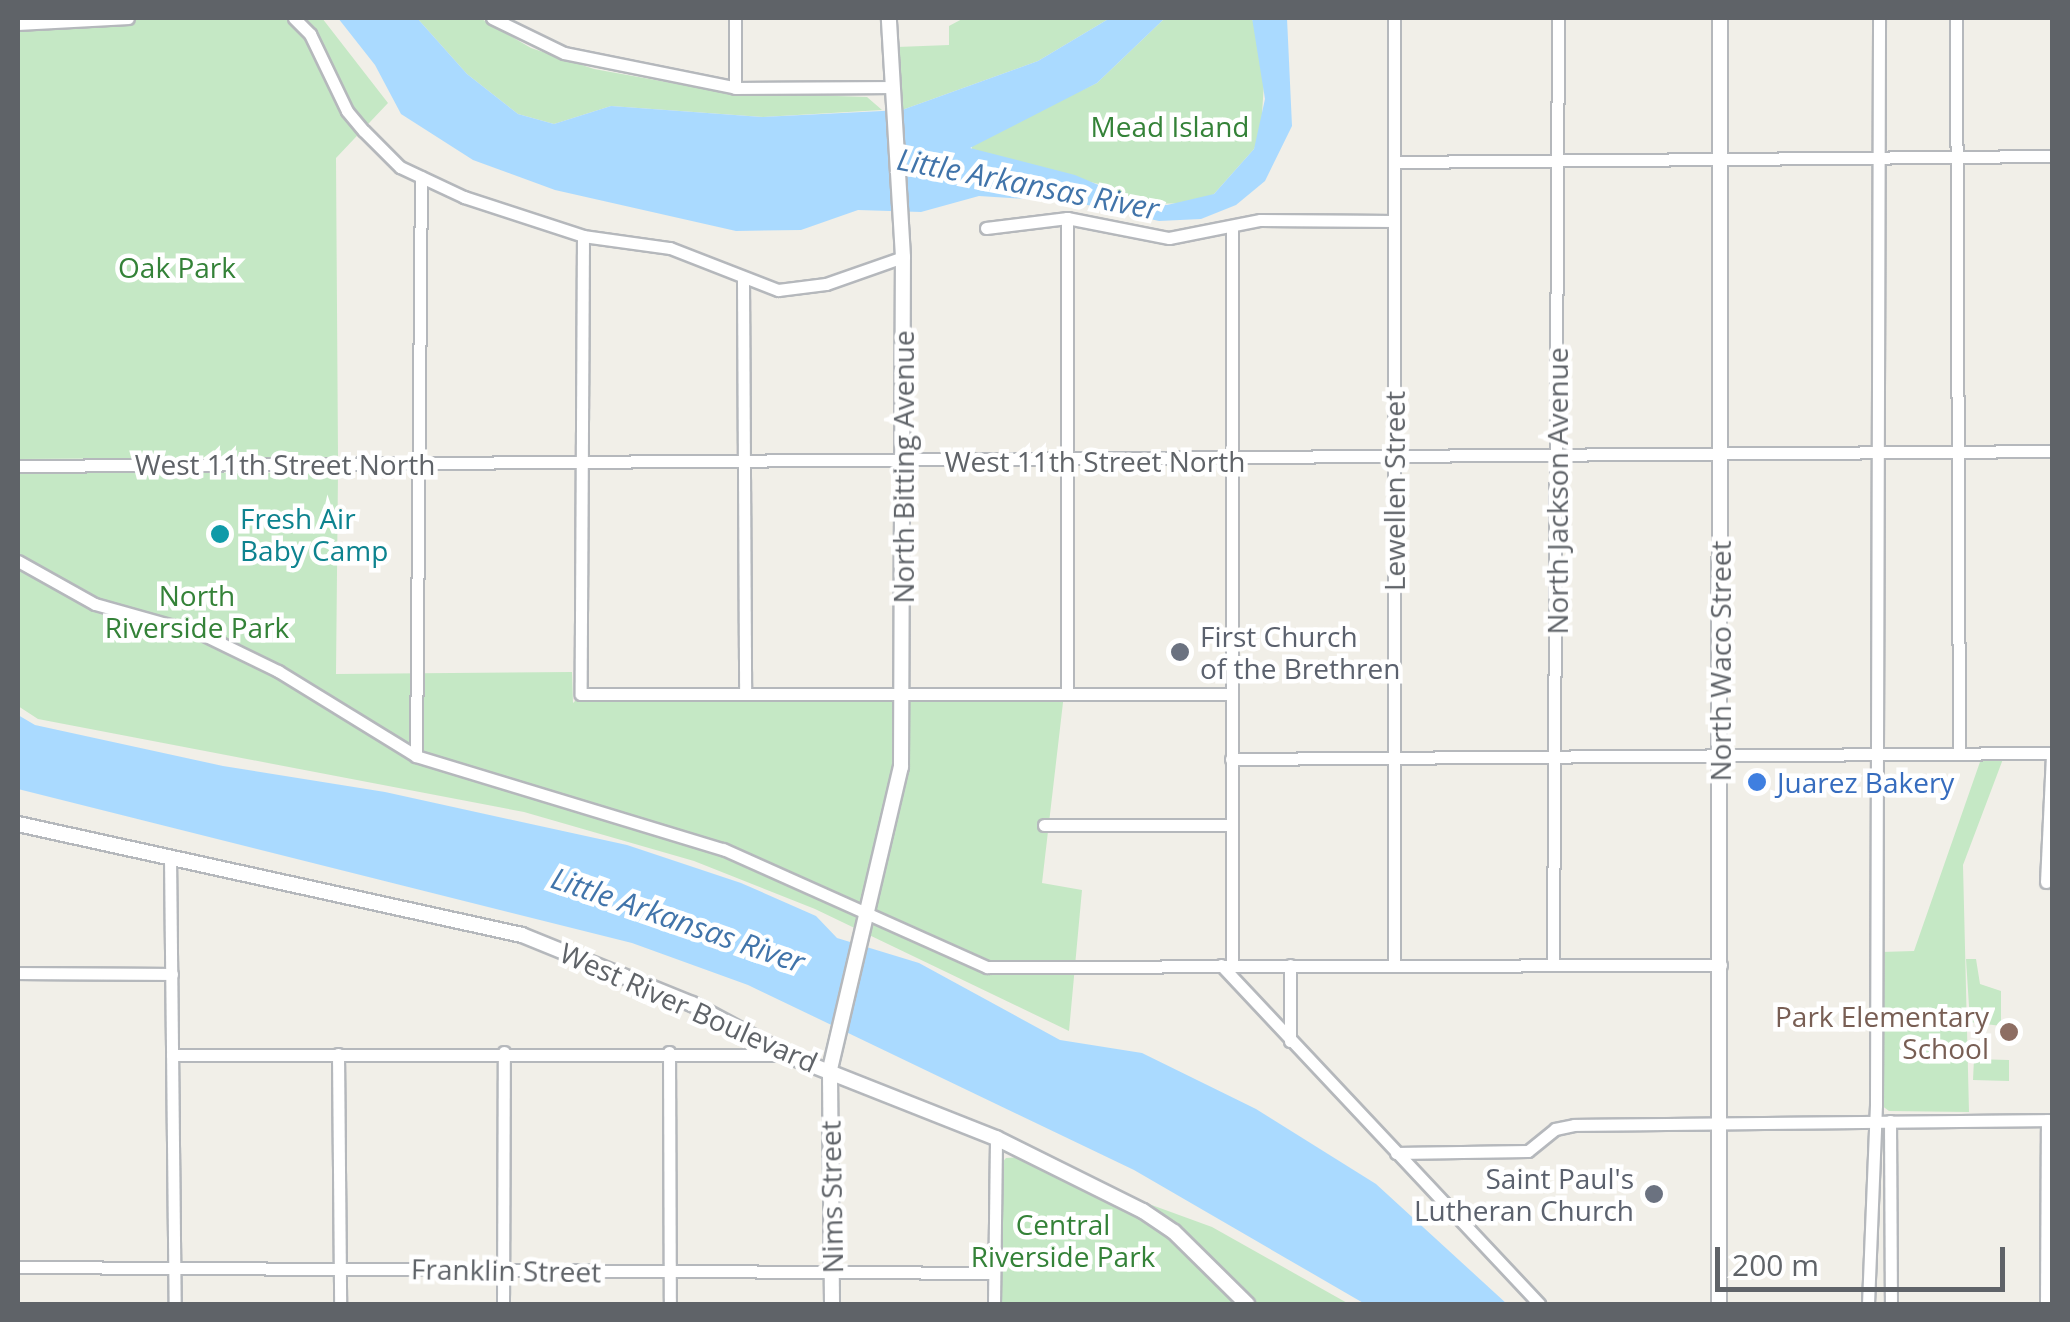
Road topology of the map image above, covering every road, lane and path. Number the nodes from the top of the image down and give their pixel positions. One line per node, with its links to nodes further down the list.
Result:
1 (128, 18): 11 (street)
2 (294, 18): 20 (street)
3 (492, 18): 13 (street)
4 (734, 18): 13 (street)
5 (890, 18): 12 (street, North Bitting Avenue)
6 (1394, 18): 19 (street, Lewellen Street)
7 (1558, 18): 18 (street, North Jackson Avenue)
8 (1720, 18): 17 (street, North Waco Street)
9 (1879, 18): 16 (street)
10 (1956, 18): 14 (street)
11 (18, 24)
12 (890, 87): 13 (street); 26 (street, North Bitting Avenue)
13 (734, 88)
14 (1955, 156): 15 (street); 16 (street); 29 (street)
15 (2052, 156)
16 (1880, 157): 17 (street); 30 (street)
17 (1720, 158): 18 (street); 31 (street, North Waco Street)
18 (1558, 160): 19 (street); 32 (street, North Jackson Avenue)
19 (1394, 162): 22 (street, Lewellen Street)
20 (421, 177): 25 (street); 39 (street)
21 (1067, 218): 23 (street); 24 (street); 38 (street)
22 (1394, 222): 24 (street); 33 (street, Lewellen Street)
23 (986, 228)
24 (1232, 230): 34 (street)
25 (583, 236): 27 (street); 35 (street)
26 (903, 257): 27 (street); 37 (street, North Bitting Avenue)
27 (743, 281): 36 (street)
28 (2052, 451): 29 (street, West 11th Street North)
29 (1959, 453): 30 (street, West 11th Street North); 47 (street)
30 (1880, 454): 31 (street, West 11th Street North); 46 (street)
31 (1720, 456): 32 (street, West 11th Street North); 49 (street, North Waco Street)
32 (1557, 458): 33 (street, West 11th Street North); 50 (street, North Jackson Avenue)
33 (1394, 460): 34 (street, West 11th Street North); 52 (street, Lewellen Street)
34 (1231, 461): 38 (street, West 11th Street North); 45 (street)
35 (583, 462): 36 (street, West 11th Street North); 39 (street, West 11th Street North); 42 (street)
36 (744, 462): 37 (street, West 11th Street North); 42 (street)
37 (903, 462): 38 (street, West 11th Street North); 43 (street, North Bitting Avenue)
38 (1067, 462): 44 (street)
39 (418, 464): 40 (street, West 11th Street North); 51 (street)
40 (18, 466)
41 (18, 561): 51 (street)
42 (745, 694): 43 (street)
43 (901, 694): 44 (street); 59 (street, North Bitting Avenue)
44 (1067, 694): 45 (street)
45 (1231, 694): 53 (street)
46 (1878, 752): 47 (street); 49 (street); 74 (street)
47 (1959, 752): 48 (street)
48 (2052, 752): 58 (street)
49 (1720, 753): 50 (street); 64 (street, North Waco Street)
50 (1555, 754): 52 (street); 63 (street, North Jackson Avenue)
51 (416, 756): 59 (street)
52 (1394, 756): 53 (street); 62 (street, Lewellen Street)
53 (1230, 758): 56 (street)
54 (18, 824): 57 (street, West River Boulevard)
55 (1044, 825): 56 (street)
56 (1231, 825): 60 (street)
57 (170, 856): 66 (street); 72 (street, West River Boulevard)
58 (2046, 882)
59 (868, 914): 60 (street); 73 (street, Nims Street)
60 (1227, 965): 61 (street); 67 (street)
61 (1290, 965): 62 (street); 67 (street)
62 (1394, 965): 63 (street)
63 (1553, 965): 64 (street)
64 (1720, 965): 77 (street, North Waco Street)
65 (18, 974): 66 (street)
66 (172, 974): 71 (street)
67 (1290, 1042): 79 (street)
68 (504, 1052): 69 (street); 70 (street); 83 (street)
69 (669, 1052): 72 (street); 84 (street)
70 (338, 1054): 71 (street); 82 (street)
71 (172, 1055): 81 (street)
72 (790, 1056): 73 (street, West River Boulevard)
73 (830, 1068): 78 (street, West River Boulevard); 85 (street, Nims Street)
74 (1876, 1120): 76 (street); 77 (street); 96 (street)
75 (2050, 1120): 76 (street); 98 (street)
76 (1890, 1121): 97 (street)
77 (1721, 1122): 79 (street); 95 (street, North Waco Street)
78 (996, 1138): 86 (street); 93 (street, West River Boulevard)
79 (1396, 1153): 94 (street)
80 (18, 1266): 81 (street, Franklin Street)
81 (175, 1267): 82 (street, Franklin Street); 87 (street)
82 (340, 1268): 83 (street, Franklin Street); 88 (street)
83 (503, 1270): 84 (street, Franklin Street); 89 (street)
84 (670, 1272): 85 (street, Franklin Street); 90 (street)
85 (832, 1273): 86 (street, Franklin Street); 91 (street, Nims Street)
86 (994, 1273): 92 (street)
87 (175, 1304)
88 (340, 1304)
89 (504, 1304)
90 (670, 1304)
91 (832, 1304)
92 (994, 1304)
93 (1247, 1304)
94 (1538, 1304)
95 (1718, 1304)
96 (1868, 1304)
97 (1891, 1304)
98 (2046, 1304)

